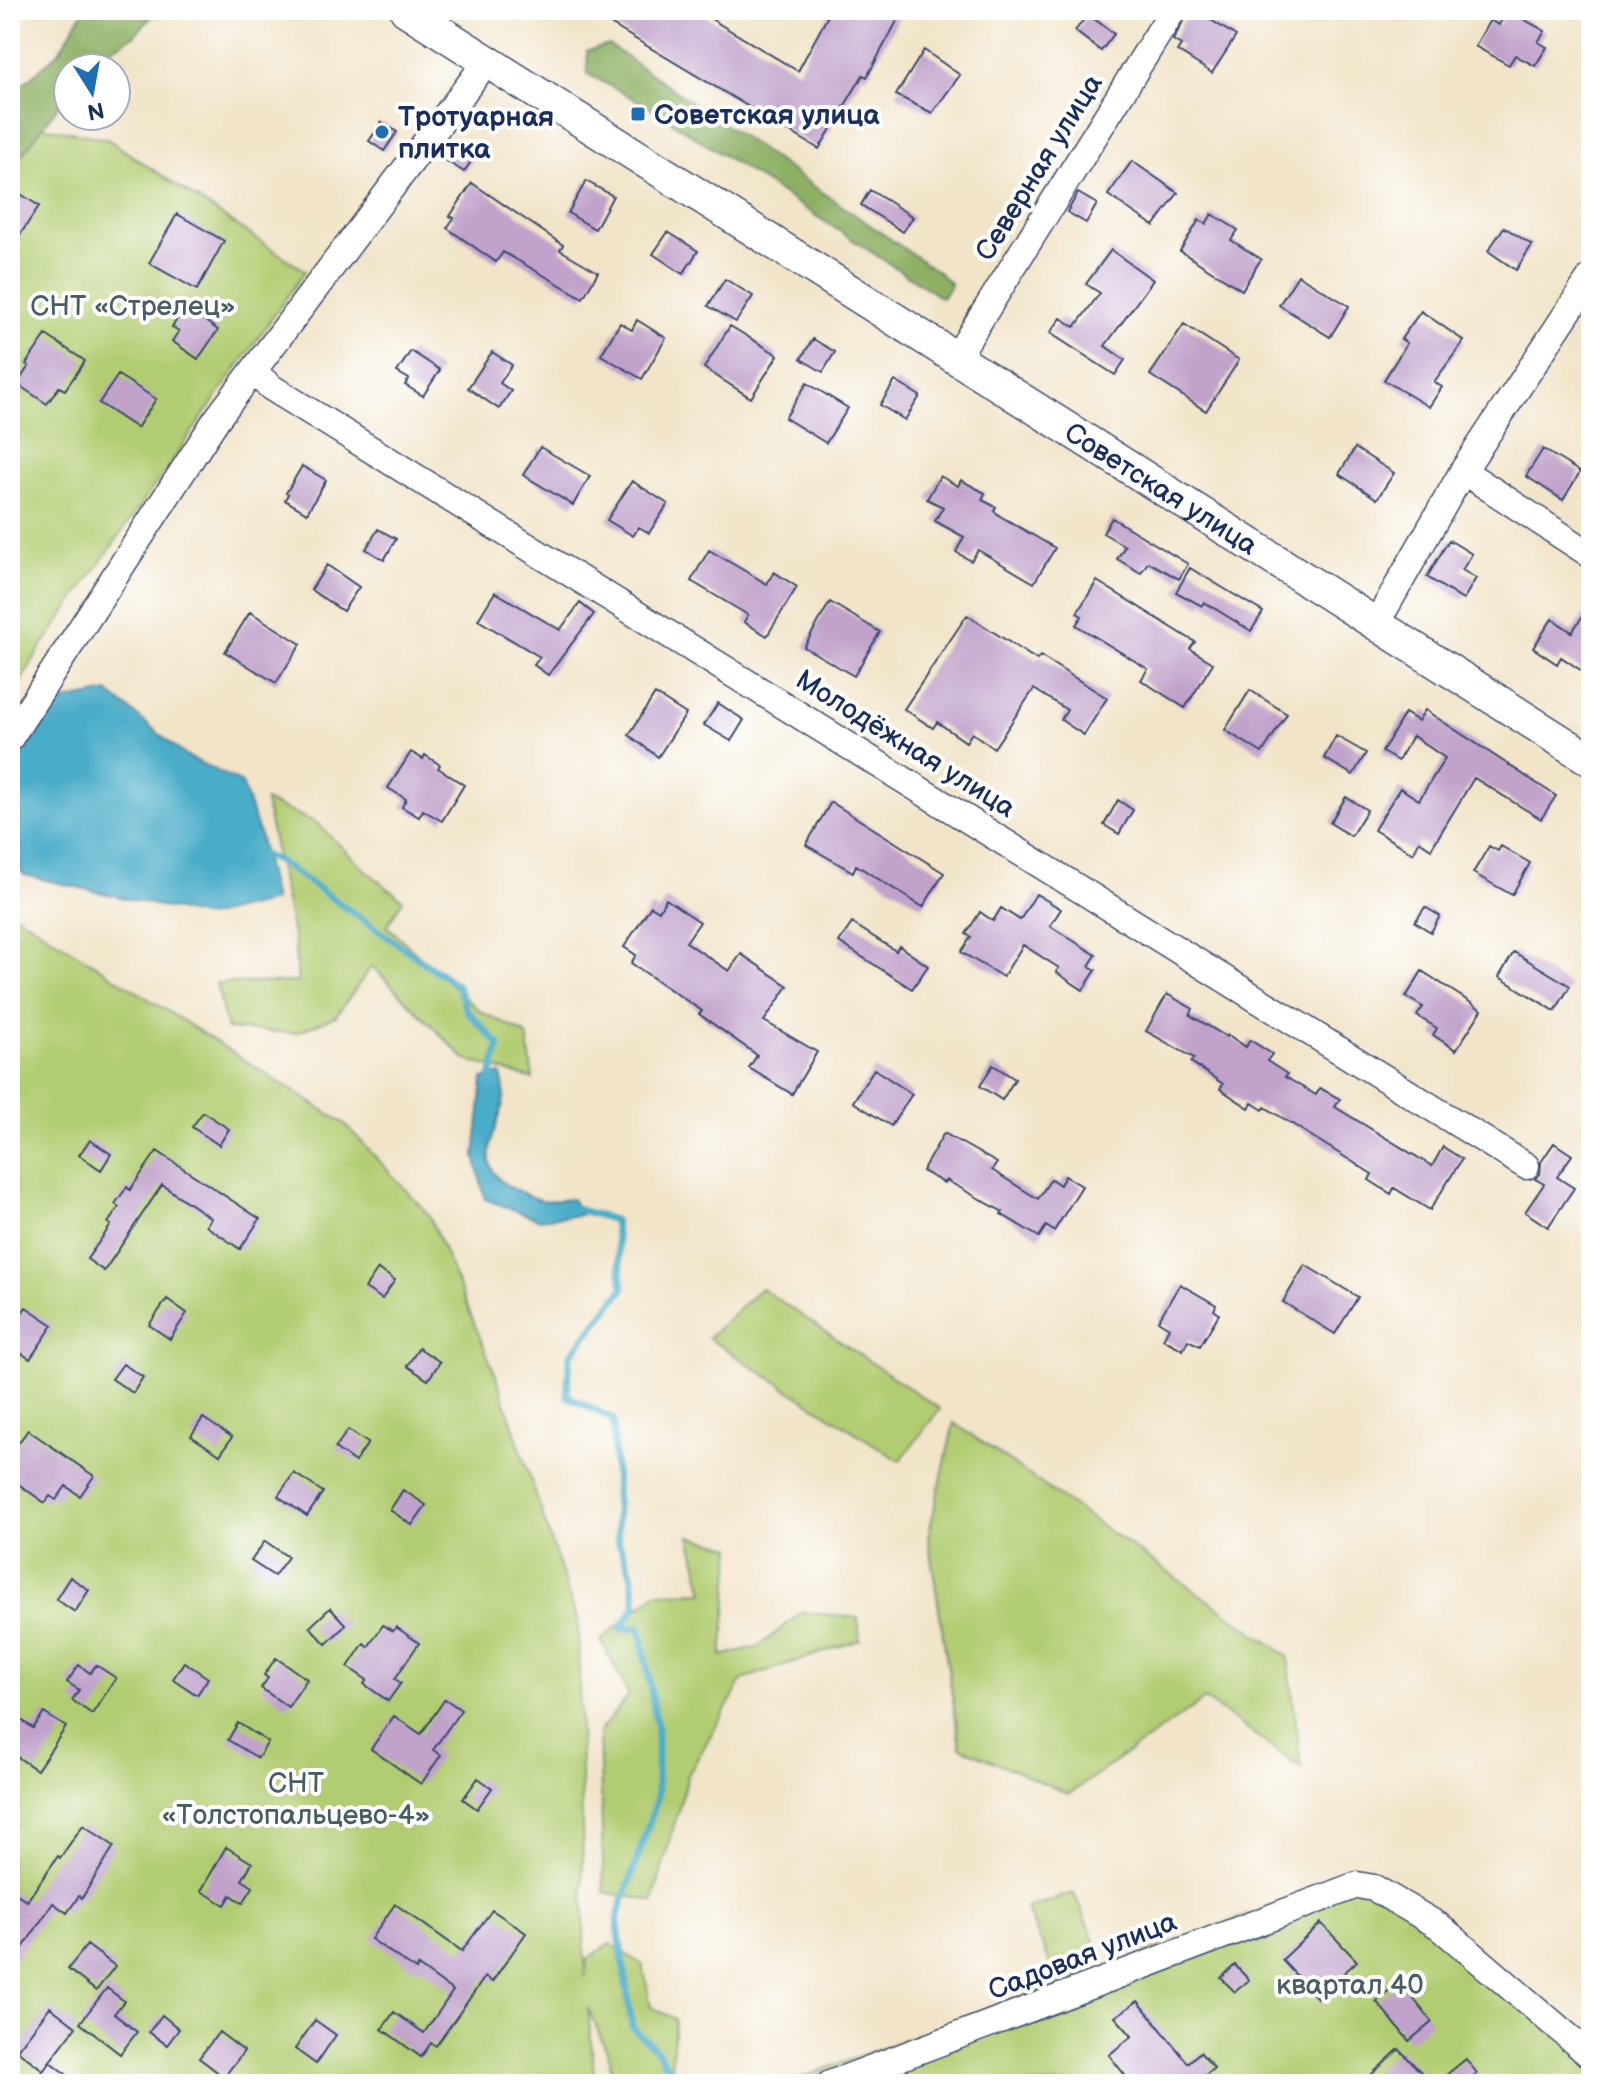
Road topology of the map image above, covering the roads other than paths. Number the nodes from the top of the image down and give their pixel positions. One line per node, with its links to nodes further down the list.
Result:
1 (406, 10): 3 (street, Советская улица)
2 (1173, 10): 5 (street, Северная улица)
3 (487, 61): 5 (street, Советская улица); 6 (street)
4 (1591, 277): 7 (street)
5 (956, 358): 9 (street, Советская улица)
6 (253, 372): 10 (street); 12 (street, Молодёжная улица)
7 (1463, 471): 8 (street); 9 (street)
8 (1591, 555)
9 (1376, 624): 11 (street, Советская улица)
10 (10, 738)
11 (1591, 760)
12 (1526, 1166)
13 (1591, 2056): 14 (street, Садовая улица)
14 (830, 2084)

